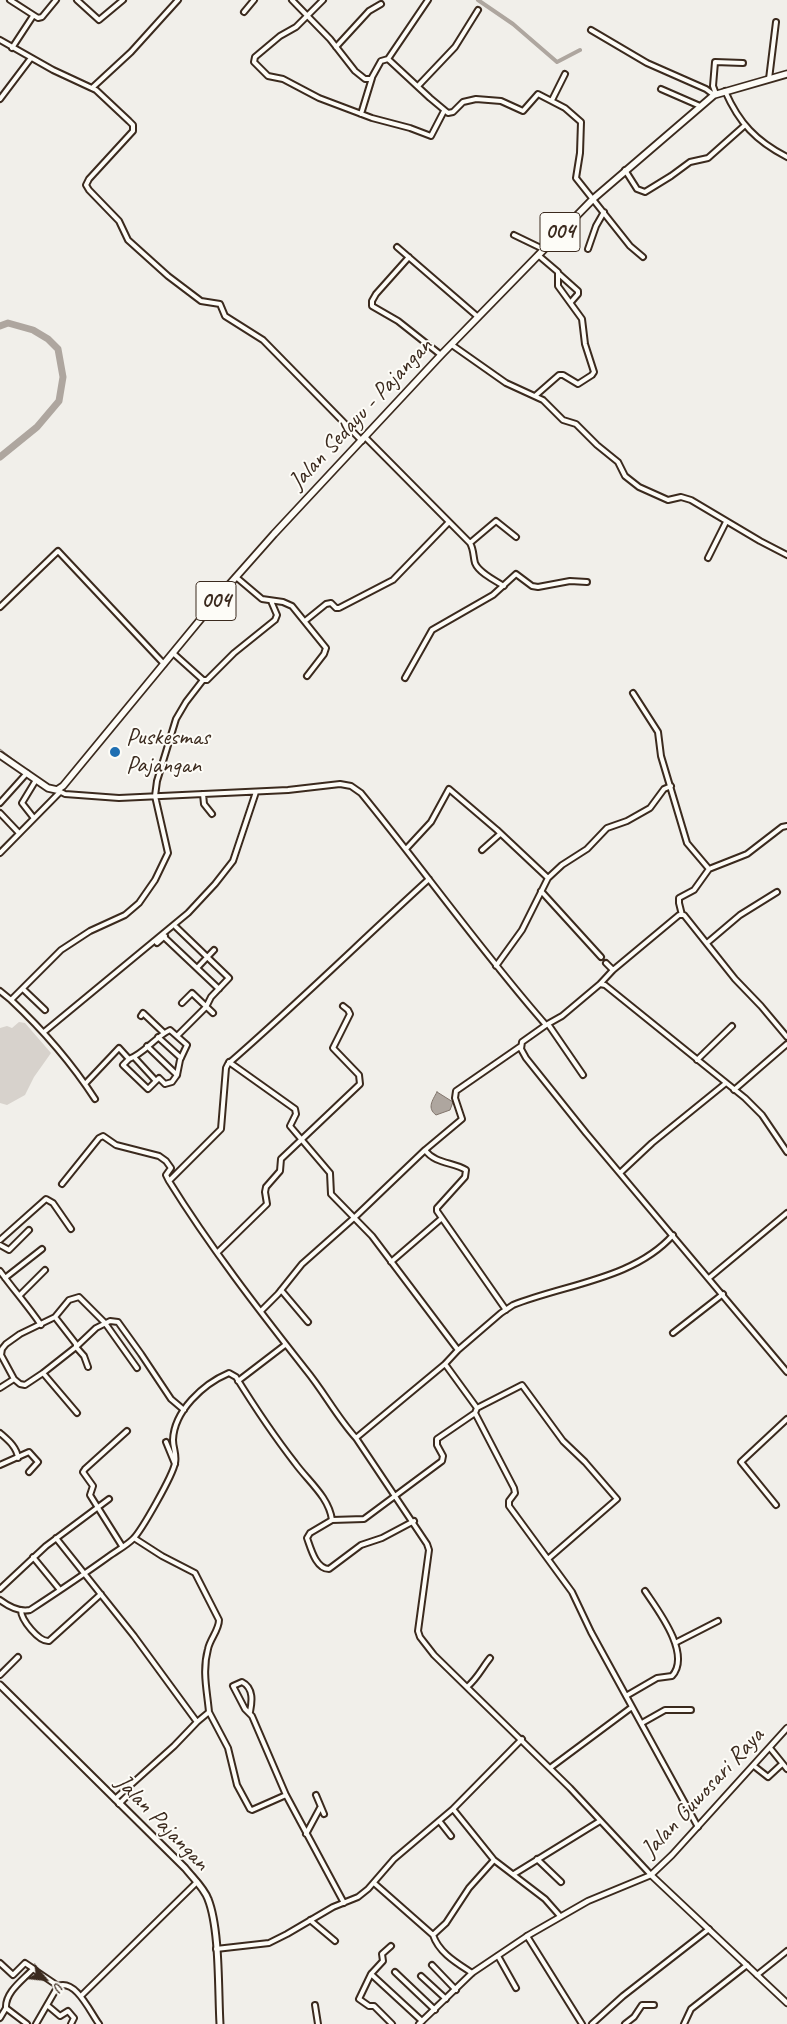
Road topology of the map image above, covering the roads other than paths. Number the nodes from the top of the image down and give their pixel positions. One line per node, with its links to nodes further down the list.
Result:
1 (10, 0): 14 (street)
2 (56, 0): 14 (street)
3 (77, 0): 4 (street)
4 (123, 0)
5 (178, 0): 28 (street)
6 (254, 0): 12 (street)
7 (292, 0): 13 (street)
8 (323, 0): 13 (street)
9 (428, 0): 21 (street)
10 (380, 4): 18 (street)
11 (478, 10): 27 (street)
12 (244, 12)
13 (308, 15): 18 (street); 36 (street)
14 (33, 16): 19 (street)
15 (776, 22): 26 (street)
16 (591, 30): 31 (street)
17 (0, 40): 19 (street)
18 (336, 46): 25 (street)
19 (12, 48): 20 (street)
20 (31, 58): 28 (street); 32 (street)
21 (388, 59): 25 (street); 27 (street)
22 (743, 63): 31 (street)
23 (565, 74): 33 (street)
24 (787, 74): 26 (main road, Jalan Sedayu - Pajangan / 004)
25 (372, 78): 36 (street)
26 (769, 79): 30 (main road, Jalan Sedayu - Pajangan / 004)
27 (418, 86): 35 (street)
28 (92, 88): 55 (street)
29 (661, 89): 34 (street)
30 (725, 91): 31 (main road, Jalan Sedayu - Pajangan / 004); 37 (street)
31 (715, 94): 34 (main road, Jalan Sedayu - Pajangan / 004)
32 (0, 99)
33 (552, 100): 35 (street); 40 (street)
34 (700, 106): 39 (main road, Jalan Sedayu - Pajangan / 004)
35 (444, 111): 36 (street)
36 (361, 114)
37 (744, 126): 38 (street); 39 (street)
38 (787, 158)
39 (625, 170): 40 (main road, Jalan Sedayu - Pajangan / 004)
40 (593, 199): 41 (street); 45 (main road, Jalan Sedayu - Pajangan / 004)
41 (604, 212): 44 (street); 48 (street)
42 (514, 235): 45 (street)
43 (397, 247): 47 (street)
44 (588, 248)
45 (543, 249): 46 (main road, Jalan Sedayu - Pajangan / 004)
46 (538, 255): 49 (street); 51 (main road, Jalan Sedayu - Pajangan / 004)
47 (409, 257): 51 (street); 53 (street)
48 (643, 257)
49 (559, 274): 50 (street); 50 (street)
50 (570, 302): 54 (street)
51 (478, 317): 52 (main road, Jalan Sedayu - Pajangan / 004)
52 (452, 345): 53 (main road, Jalan Sedayu - Pajangan / 004); 54 (street)
53 (441, 355): 55 (main road, Jalan Sedayu - Pajangan / 004)
54 (535, 396): 57 (street)
55 (364, 439): 56 (street); 62 (main road, Jalan Sedayu - Pajangan / 004)
56 (450, 522): 59 (street); 67 (street)
57 (726, 522): 60 (street); 61 (street)
58 (516, 537): 59 (street)
59 (470, 543): 64 (street)
60 (787, 555)
61 (708, 558)
62 (236, 577): 65 (street); 68 (main road, Jalan Sedayu - Pajangan / 004)
63 (588, 582): 64 (street)
64 (504, 586): 71 (street)
65 (271, 601): 67 (street); 72 (street)
66 (0, 607): 69 (street)
67 (306, 621): 70 (street)
68 (173, 653): 69 (main road, Jalan Sedayu - Pajangan / 004); 72 (street)
69 (164, 664): 78 (main road, Jalan Sedayu - Pajangan / 004)
70 (307, 676)
71 (406, 678)
72 (203, 680): 81 (street)
73 (633, 693): 77 (street)
74 (0, 755): 75 (main road)
75 (26, 774): 76 (main road); 82 (street)
76 (36, 780): 78 (main road); 85 (street)
77 (670, 786): 92 (street); 93 (street)
78 (58, 791): 81 (street); 85 (street)
79 (256, 792): 80 (street); 89 (street); 123 (street)
80 (203, 794): 81 (street); 84 (street)
81 (155, 796): 111 (street)
82 (0, 803)
83 (0, 813): 87 (street)
84 (212, 814)
85 (33, 817): 87 (street)
86 (787, 826): 92 (street)
87 (19, 833): 91 (street)
88 (500, 834): 89 (street); 90 (street); 93 (street)
89 (406, 849): 94 (street)
90 (482, 850)
91 (0, 853)
92 (709, 869): 97 (street)
93 (548, 878): 95 (street)
94 (429, 879): 107 (street); 135 (street)
95 (541, 891): 104 (street); 107 (street)
96 (777, 892): 102 (street)
97 (682, 915): 102 (street); 109 (street)
98 (181, 923): 99 (street)
99 (176, 927): 100 (street); 105 (street)
100 (164, 937): 101 (street); 108 (street)
101 (158, 942)
102 (707, 943): 127 (street)
103 (214, 950): 105 (street)
104 (601, 956)
105 (207, 957): 108 (street); 112 (street)
106 (606, 963): 109 (street)
107 (496, 966): 121 (street)
108 (197, 968): 112 (street)
109 (613, 970): 110 (street)
110 (600, 984): 121 (street); 134 (street)
111 (23, 989): 114 (street); 118 (street)
112 (219, 989): 116 (street)
113 (0, 991): 114 (street)
114 (10, 1000): 123 (street)
115 (182, 1003): 116 (street)
116 (206, 1006): 119 (street); 125 (street)
117 (343, 1006): 143 (street)
118 (45, 1010)
119 (213, 1013)
120 (140, 1016): 124 (street)
121 (547, 1024): 130 (street); 137 (street)
122 (732, 1026): 134 (street)
123 (44, 1032): 140 (street)
124 (164, 1033): 125 (street); 126 (street)
125 (177, 1036): 132 (street)
126 (158, 1037): 129 (street); 132 (street)
127 (787, 1037)
128 (787, 1044): 141 (street)
129 (147, 1046): 131 (street); 136 (street)
130 (521, 1046): 144 (street); 146 (street)
131 (134, 1057): 133 (street); 138 (street)
132 (181, 1058): 136 (street)
133 (129, 1059): 138 (street); 140 (street)
134 (697, 1060): 139 (street)
135 (229, 1062): 143 (street); 147 (street)
136 (177, 1075): 138 (street)
137 (583, 1075)
138 (156, 1081)
139 (726, 1083): 141 (street); 146 (street)
140 (85, 1084): 142 (street)
141 (734, 1090): 145 (street)
142 (95, 1099)
143 (301, 1139): 150 (street); 158 (street)
144 (425, 1150): 150 (street); 151 (street)
145 (787, 1152)
146 (620, 1173): 154 (street)
147 (169, 1181): 148 (street); 158 (street)
148 (62, 1184)
149 (787, 1214): 163 (street)
150 (355, 1217): 159 (street); 164 (street)
151 (442, 1218): 159 (street); 167 (street)
152 (71, 1229): 155 (street)
153 (29, 1230): 156 (street)
154 (674, 1235): 163 (street); 167 (street)
155 (0, 1240)
156 (0, 1245)
157 (42, 1249): 162 (street)
158 (218, 1252): 168 (street)
159 (391, 1262): 176 (street)
160 (45, 1270): 166 (street)
161 (0, 1271): 162 (street)
162 (5, 1278): 166 (street)
163 (709, 1278): 165 (street)
164 (281, 1290): 168 (street); 170 (street)
165 (722, 1294): 173 (street); 181 (street)
166 (20, 1295): 172 (street)
167 (506, 1310): 176 (street)
168 (261, 1311): 174 (street)
169 (55, 1317): 171 (street); 172 (street); 175 (street)
170 (308, 1322)
171 (105, 1323): 175 (street); 179 (street); 186 (street)
172 (41, 1325): 182 (street)
173 (673, 1333)
174 (284, 1344): 183 (street); 192 (street)
175 (76, 1347): 178 (street); 180 (street)
176 (458, 1350): 177 (street)
177 (445, 1364): 185 (street); 192 (street)
178 (88, 1367)
179 (137, 1368)
180 (43, 1372): 182 (street); 187 (street)
181 (787, 1372)
182 (14, 1379): 184 (street)
183 (238, 1381): 186 (street); 202 (street)
184 (0, 1388)
185 (477, 1408): 188 (street); 208 (street)
186 (184, 1410): 195 (street)
187 (77, 1413)
188 (475, 1413): 198 (street); 208 (street)
189 (787, 1419): 200 (street)
190 (127, 1431): 201 (street)
191 (0, 1433): 194 (street)
192 (356, 1438): 198 (street)
193 (166, 1442): 195 (street)
194 (18, 1458): 196 (street); 197 (street)
195 (175, 1464): 205 (street)
196 (0, 1465)
197 (29, 1472)
198 (396, 1495): 202 (street); 203 (street)
199 (109, 1499): 201 (street)
200 (776, 1505)
201 (98, 1508): 204 (street); 206 (street)
202 (332, 1520): 203 (street)
203 (414, 1521): 222 (street)
204 (56, 1538): 207 (street); 209 (street)
205 (134, 1538): 206 (street); 226 (street)
206 (122, 1546): 209 (street)
207 (33, 1557): 210 (street); 211 (street)
208 (548, 1559): 223 (street)
209 (85, 1573): 211 (street); 213 (street)
210 (0, 1590)
211 (60, 1590): 215 (street)
212 (645, 1591): 217 (street)
213 (101, 1594): 215 (street); 228 (street)
214 (0, 1600): 215 (street)
215 (21, 1610)
216 (718, 1621): 217 (street)
217 (675, 1643): 223 (street)
218 (18, 1657): 220 (street)
219 (490, 1658): 222 (street)
220 (0, 1675)
221 (0, 1685): 240 (main road, Jalan Pajangan)
222 (467, 1687): 231 (street)
223 (626, 1696): 224 (street)
224 (632, 1707): 229 (street); 235 (street)
225 (690, 1710): 229 (street)
226 (210, 1712): 228 (street); 239 (street)
227 (250, 1712): 227 (street); 239 (street)
228 (197, 1722): 240 (street)
229 (642, 1723): 246 (street)
230 (787, 1728): 232 (street, Jalan Guwosari Raya)
231 (522, 1739): 235 (street); 242 (street)
232 (770, 1748): 233 (street); 234 (street, Jalan Guwosari Raya)
233 (782, 1764): 234 (street); 236 (street)
234 (754, 1766): 246 (street, Jalan Guwosari Raya)
235 (550, 1768): 244 (street)
236 (787, 1769)
237 (316, 1795): 241 (street)
238 (127, 1796): 240 (street)
239 (286, 1796): 247 (street)
240 (117, 1802): 253 (main road, Jalan Pajangan)
241 (320, 1808): 243 (street); 247 (street)
242 (453, 1809): 245 (street); 250 (street)
243 (324, 1814)
244 (600, 1820): 249 (street); 252 (street)
245 (440, 1822): 248 (street); 255 (street)
246 (698, 1827): 252 (street, Jalan Guwosari Raya)
247 (306, 1834): 256 (street)
248 (451, 1836)
249 (537, 1859): 251 (street); 254 (street)
250 (494, 1860): 251 (street); 260 (street)
251 (514, 1874): 257 (street)
252 (651, 1875): 257 (street, Jalan Guwosari Raya); 259 (street)
253 (196, 1882): 264 (main road, Jalan Pajangan); 279 (street)
254 (561, 1882)
255 (374, 1883): 256 (street); 260 (street)
256 (344, 1903): 258 (street)
257 (560, 1916): 261 (street, Jalan Guwosari Raya)
258 (310, 1920): 262 (street); 264 (street)
259 (709, 1929): 269 (street); 297 (street)
260 (433, 1935): 272 (street)
261 (527, 1936): 266 (street, Jalan Guwosari Raya); 296 (street)
262 (335, 1941)
263 (391, 1946): 273 (street)
264 (216, 1950): 293 (main road, Jalan Pajangan)
265 (787, 1951): 274 (street)
266 (498, 1956): 272 (street, Jalan Guwosari Raya); 277 (street)
267 (0, 1963): 270 (street)
268 (432, 1965): 278 (street)
269 (747, 1965): 274 (street); 299 (street)
270 (34, 1969): 276 (street); 285 (street)
271 (395, 1972): 286 (street)
272 (472, 1973): 278 (street, Jalan Guwosari Raya)
273 (371, 1974): 288 (street); 295 (street)
274 (756, 1975): 281 (street)
275 (421, 1976): 280 (street)
276 (58, 1986): 279 (street); 282 (street)
277 (516, 1988)
278 (456, 1990): 280 (street, Jalan Guwosari Raya)
279 (81, 1996): 292 (street)
280 (446, 1999): 286 (street, Jalan Guwosari Raya)
281 (787, 2003)
282 (47, 2005): 290 (street); 291 (street)
283 (315, 2005): 294 (street)
284 (654, 2005): 298 (street)
285 (6, 2008): 287 (street); 289 (street)
286 (435, 2010): 288 (street, Jalan Guwosari Raya)
287 (0, 2018)
288 (421, 2023)
289 (28, 2024)
290 (36, 2024)
291 (71, 2024)
292 (99, 2024)
293 (220, 2024)
294 (318, 2024)
295 (392, 2024)
296 (582, 2024)
297 (592, 2024)
298 (625, 2024)
299 (684, 2024)

